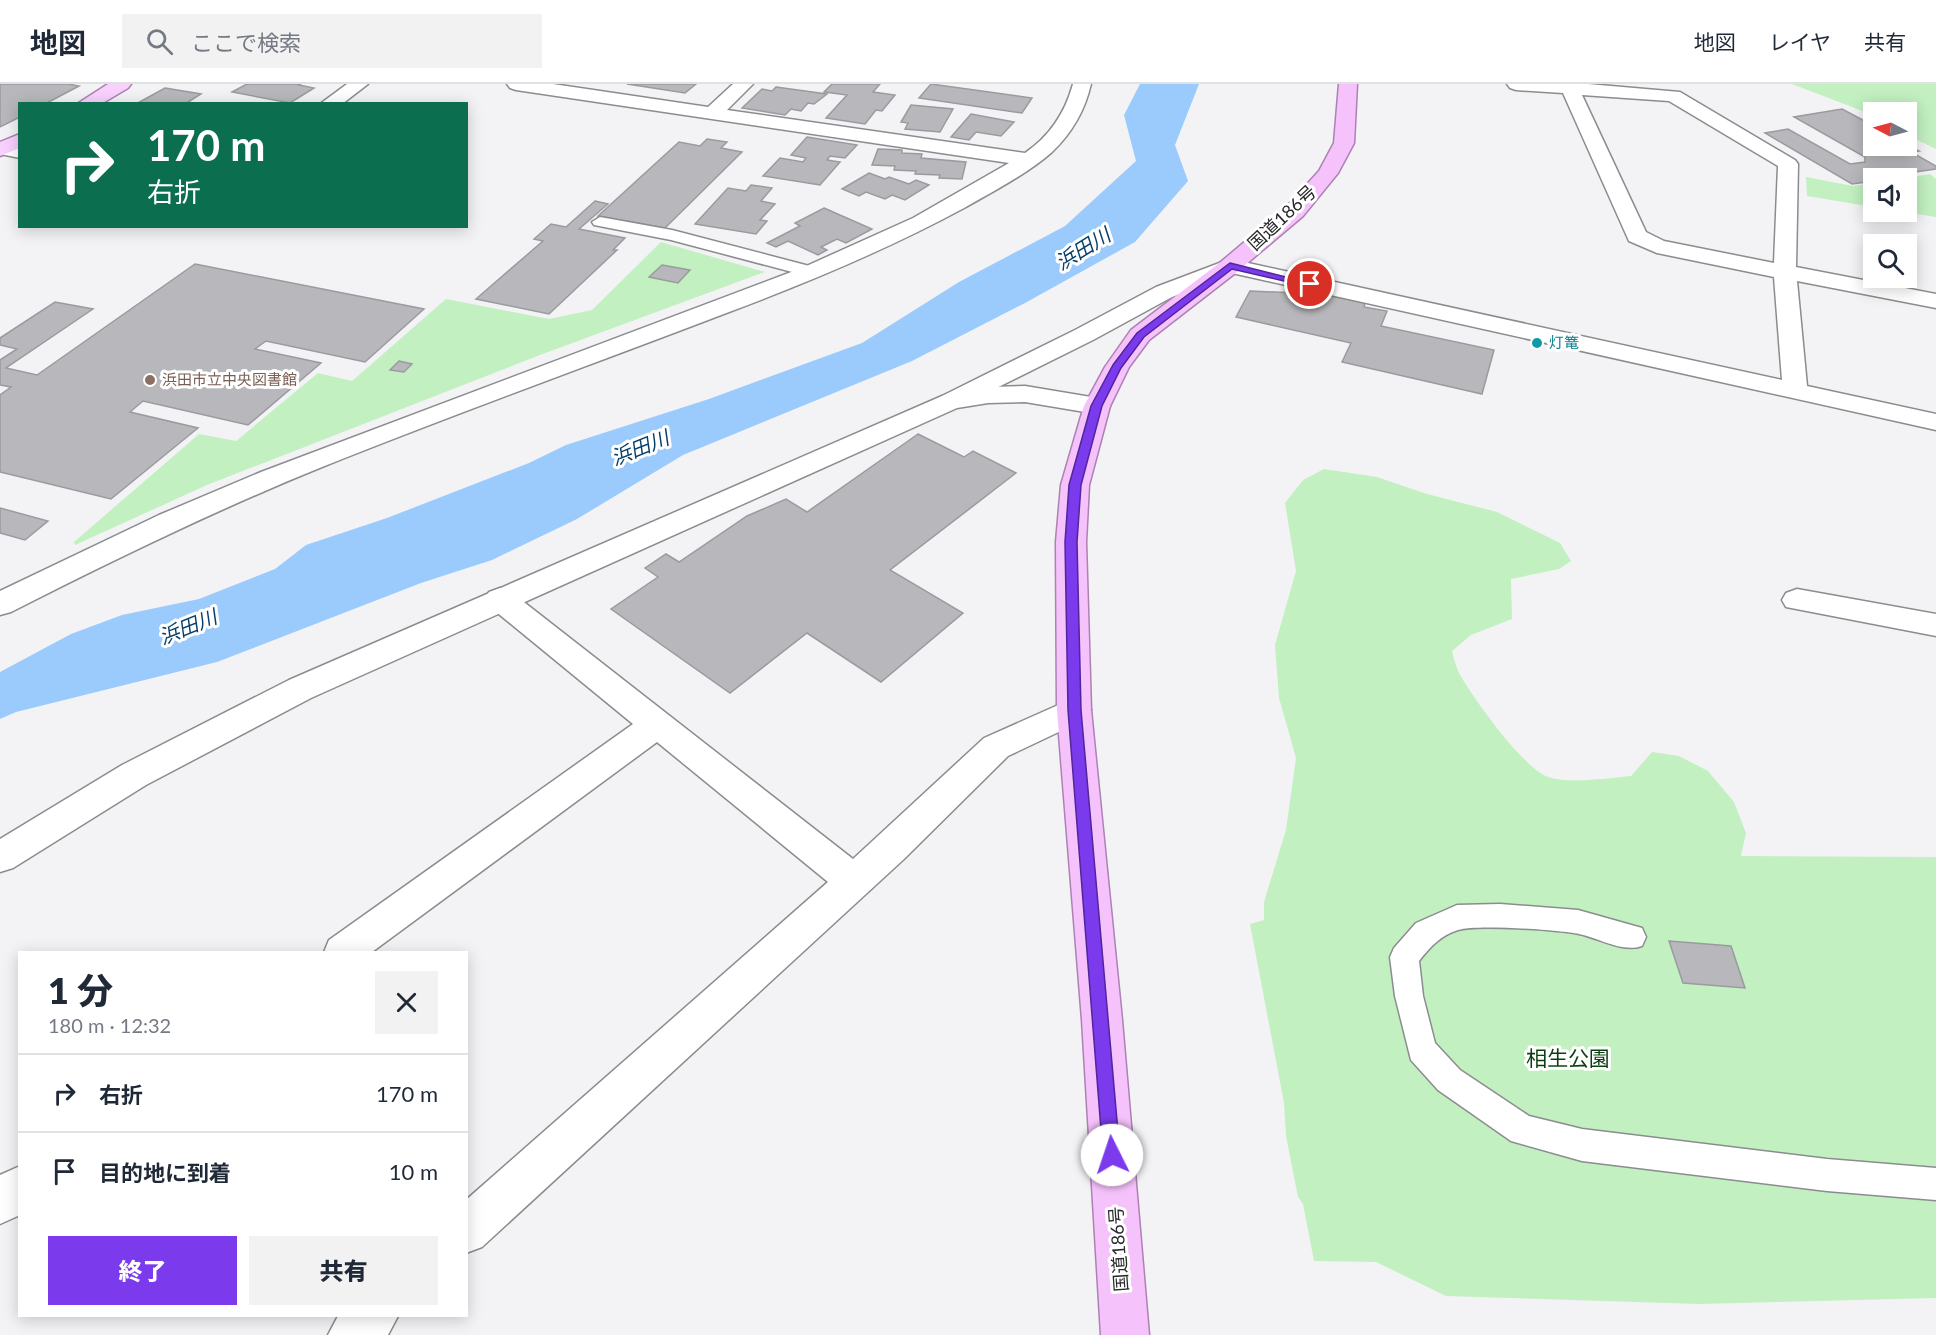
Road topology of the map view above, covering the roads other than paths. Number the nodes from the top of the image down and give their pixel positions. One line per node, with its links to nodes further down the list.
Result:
1 (122, 84): 10 (main road)
2 (359, 84): 11 (street)
3 (516, 84): 8 (street)
4 (744, 84): 12 (street)
5 (1082, 84): 13 (street)
6 (1348, 84): 15 (highway, 国道186号)
7 (1516, 84): 9 (street)
8 (541, 86): 12 (street)
9 (1569, 86): 17 (street); 17 (street)
10 (90, 102)
11 (332, 102)
12 (712, 113): 13 (street)
13 (1029, 160): 16 (street)
14 (600, 222): 16 (lane)
15 (1230, 266): 19 (street); 20 (street); 21 (highway, 国道186号)
16 (812, 272): 25 (street)
17 (1785, 272): 18 (street); 19 (street)
18 (1936, 301)
19 (1795, 390): 22 (street)
20 (951, 401): 21 (street); 23 (street)
21 (1096, 406): 27 (highway, 国道186号)
22 (1936, 422)
23 (500, 599): 28 (street); 29 (street)
24 (1797, 600): 26 (street)
25 (0, 604)
26 (1936, 625)
27 (1074, 710): 30 (street); 39 (highway, 国道186号)
28 (656, 725): 30 (street); 32 (street)
29 (0, 857)
30 (854, 881): 36 (street)
31 (1632, 937): 33 (lane)
32 (344, 951)
33 (1936, 1184)
34 (18, 1189): 35 (street)
35 (0, 1202)
36 (468, 1230)
37 (373, 1317): 38 (street)
38 (352, 1335)
39 (1125, 1335)

